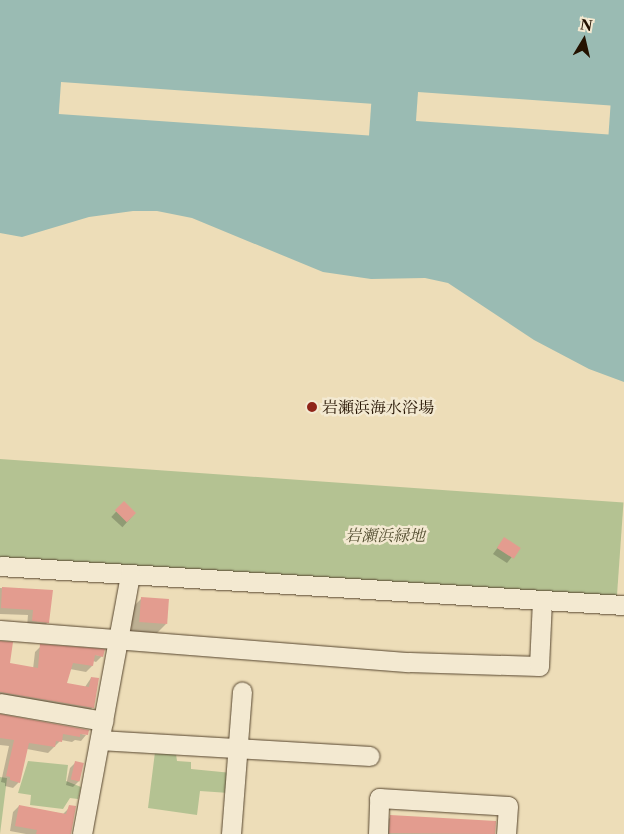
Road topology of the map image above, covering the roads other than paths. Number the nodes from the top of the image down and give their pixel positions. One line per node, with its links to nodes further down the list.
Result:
1 (0, 566): 2 (street)
2 (130, 574): 3 (street); 6 (street)
3 (542, 600): 4 (street); 6 (street)
4 (624, 605)
5 (0, 630): 6 (street)
6 (119, 638): 9 (street)
7 (242, 691): 11 (street)
8 (0, 703): 9 (street)
9 (103, 721): 10 (street)
10 (100, 740): 11 (street); 13 (street)
11 (236, 748): 12 (street); 14 (street)
12 (370, 756)
13 (82, 834)
14 (231, 834)
15 (378, 834): 16 (street)
16 (506, 834)

